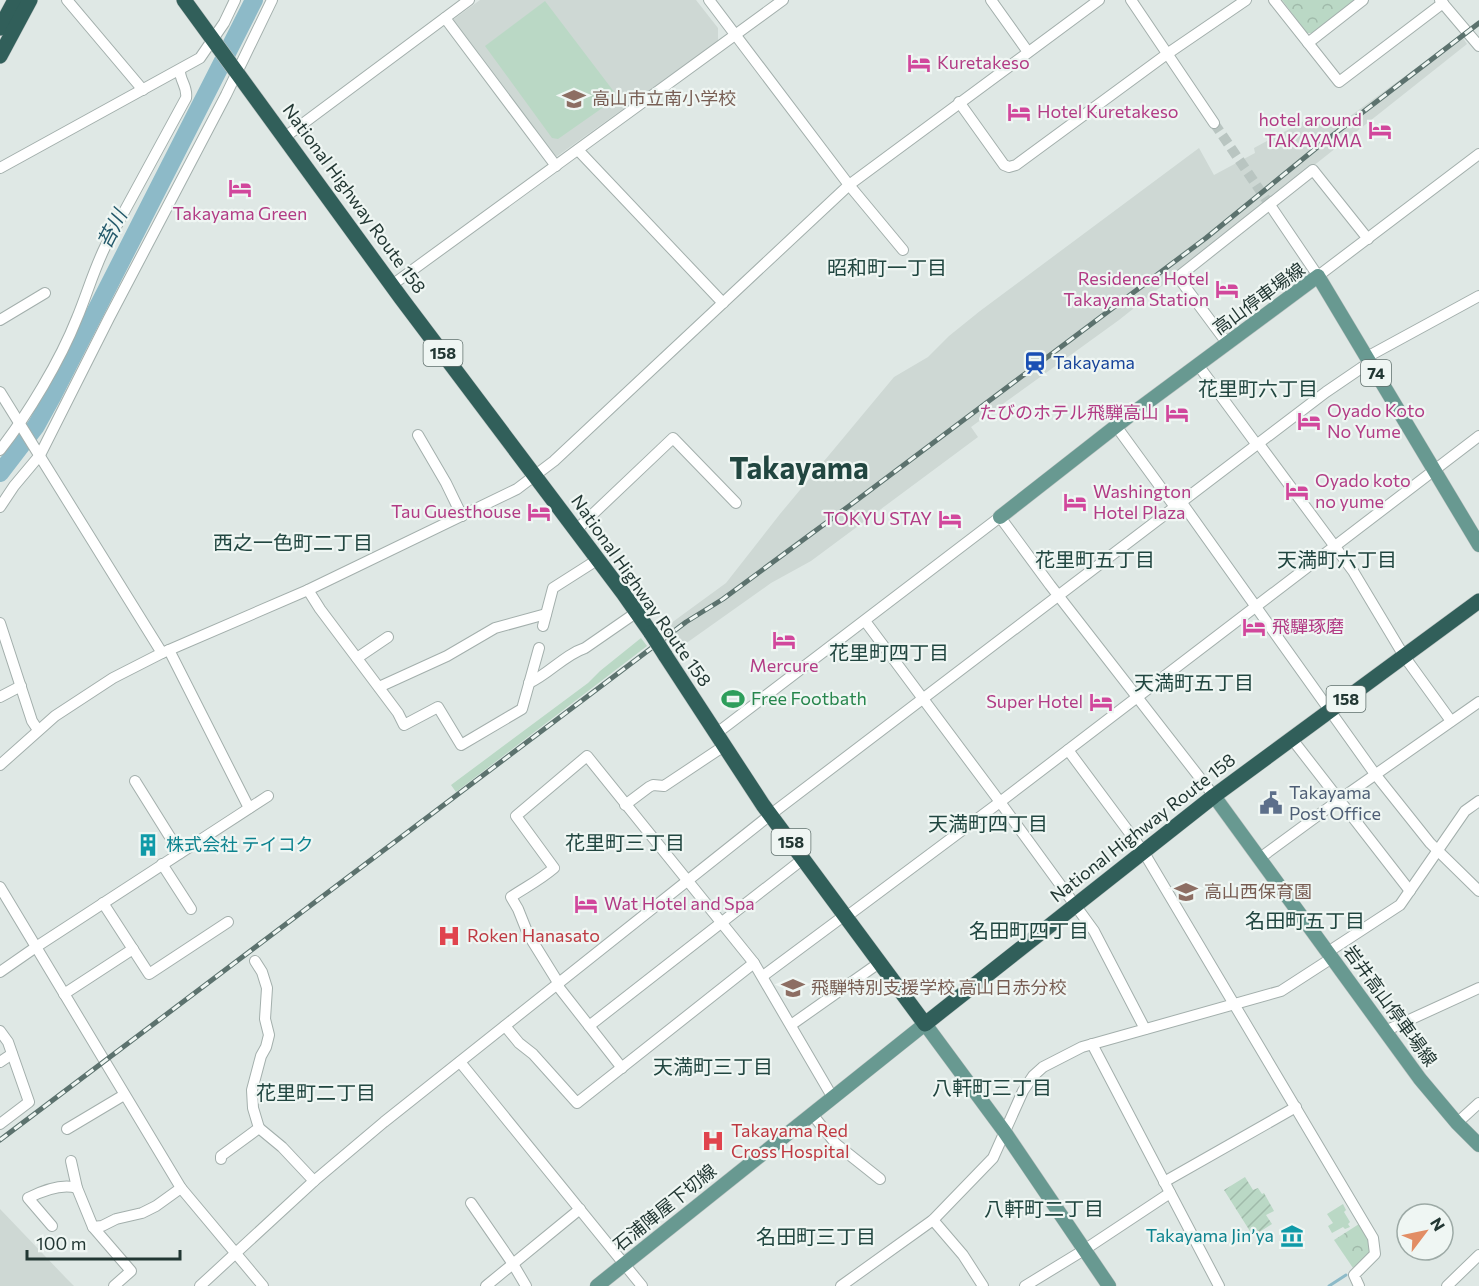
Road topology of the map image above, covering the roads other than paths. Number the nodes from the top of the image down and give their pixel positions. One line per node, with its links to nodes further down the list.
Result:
1 (15, 0): 18 (highway)
2 (30, 0): 25 (highway)
3 (67, 0): 28 (street)
4 (184, 0): 20 (highway, National Highway Route 158 / 158)
5 (235, 0): 20 (street)
6 (272, 0): 27 (street)
7 (469, 0): 17 (street)
8 (709, 0): 19 (street)
9 (783, 0): 19 (street)
10 (991, 0): 23 (street)
11 (1099, 0): 23 (street)
12 (1131, 0): 24 (street)
13 (1246, 0): 24 (street)
14 (1274, 0): 21 (street)
15 (1363, 0): 21 (street)
16 (1442, 2): 21 (street); 22 (street)
17 (445, 18): 31 (street); 34 (street)
18 (0, 28)
19 (735, 35): 32 (street); 36 (street)
20 (214, 42): 26 (street); 27 (highway, National Highway Route 158 / 158)
21 (1308, 42)
22 (1479, 46)
23 (1028, 52): 29 (street)
24 (1167, 54): 29 (street); 30 (street)
25 (0, 56)
26 (180, 70): 28 (street); 50 (street)
27 (235, 70): 31 (highway, National Highway Route 158 / 158); 56 (street)
28 (143, 90): 35 (street)
29 (959, 102): 36 (street)
30 (1214, 123)
31 (285, 137): 41 (highway, National Highway Route 158 / 158)
32 (578, 150): 34 (street); 44 (street)
33 (1479, 155): 38 (street)
34 (556, 166): 41 (street)
35 (0, 168)
36 (849, 185): 39 (street); 44 (street)
37 (1272, 208): 40 (street)
38 (1368, 239): 40 (street); 46 (street)
39 (903, 250)
40 (1318, 276): 46 (main road, 高山停車場線); 47 (main road, 高山停車場線 / 74)
41 (392, 285): 58 (highway, National Highway Route 158 / 158)
42 (45, 293): 45 (street)
43 (1479, 296): 47 (street)
44 (723, 303): 58 (street)
45 (0, 320)
46 (1227, 343): 48 (main road, 高山停車場線)
47 (1368, 359): 54 (street); 57 (main road, 高山停車場線 / 74)
48 (1198, 365): 51 (main road, 高山停車場線); 54 (street)
49 (0, 392): 50 (street)
50 (21, 426): 55 (street); 56 (street)
51 (1116, 426): 60 (street); 63 (main road, 高山停車場線)
52 (418, 435): 62 (street)
53 (1479, 436): 57 (street)
54 (1258, 444): 60 (street); 66 (street)
55 (0, 450)
56 (38, 454): 61 (street); 79 (street)
57 (1434, 471): 65 (main road, 高山停車場線 / 74); 66 (street)
58 (535, 476): 62 (street); 64 (highway, National Highway Route 158 / 158)
59 (736, 503): 64 (street)
60 (1178, 505): 69 (street); 71 (street)
61 (0, 507)
62 (462, 516): 68 (street)
63 (1000, 517): 69 (street); 74 (street)
64 (575, 531): 67 (highway, National Highway Route 158 / 158)
65 (1479, 545)
66 (1334, 546): 71 (street); 80 (street)
67 (597, 560): 72 (highway, National Highway Route 158 / 158); 73 (street)
68 (308, 590): 79 (street); 81 (street)
69 (1059, 596): 86 (street); 87 (street)
70 (1479, 601): 80 (highway, National Highway Route 158 / 158)
71 (1255, 606): 86 (street); 89 (street)
72 (637, 612): 82 (street); 93 (highway, National Highway Route 158 / 158, bridge)
73 (546, 614): 76 (street); 84 (street)
74 (865, 621): 87 (street); 93 (street)
75 (0, 623): 83 (street)
76 (543, 626)
77 (388, 637): 81 (street)
78 (539, 648): 82 (street)
79 (165, 652): 91 (street); 104 (street)
80 (1404, 656): 89 (highway, National Highway Route 158 / 158); 90 (street)
81 (357, 658): 84 (street)
82 (529, 683): 84 (street)
83 (21, 686): 85 (street); 91 (street)
84 (379, 687)
85 (0, 697)
86 (1136, 697): 94 (street); 99 (street)
87 (922, 698): 102 (street); 105 (street)
88 (1479, 702): 90 (street)
89 (1329, 712): 92 (highway, National Highway Route 158 / 158); 96 (street)
90 (1451, 721): 96 (street)
91 (38, 730): 95 (street)
92 (1292, 739): 99 (highway, National Highway Route 158 / 158); 100 (street)
93 (720, 740): 103 (street); 105 (highway, National Highway Route 158 / 158)
94 (1068, 750): 102 (street); 106 (street)
95 (0, 765)
96 (1375, 774): 100 (street); 107 (street)
97 (135, 781): 108 (street)
98 (268, 796): 104 (street)
99 (1214, 796): 106 (highway, National Highway Route 158 / 158); 109 (main road, 岩井高山停車場線)
100 (1339, 800): 109 (street); 114 (street)
101 (1479, 801): 107 (street)
102 (1000, 802): 117 (street); 119 (street)
103 (625, 805): 112 (street); 130 (street)
104 (249, 808): 108 (street)
105 (771, 815): 110 (highway, National Highway Route 158 / 158); 112 (street)
106 (1143, 851): 117 (highway, National Highway Route 158 / 158); 133 (street)
107 (1438, 851): 114 (street); 115 (street)
108 (180, 853): 111 (street)
109 (1260, 858): 124 (main road, 岩井高山停車場線)
110 (803, 859): 119 (highway, National Highway Route 158 / 158); 121 (street)
111 (162, 864): 116 (street); 118 (street)
112 (687, 881): 121 (street); 130 (street)
113 (0, 887): 122 (street)
114 (1410, 891): 124 (street)
115 (1479, 891)
116 (103, 903): 122 (street); 123 (street)
117 (1075, 904): 134 (highway, National Highway Route 158 / 158); 138 (street)
118 (191, 909)
119 (845, 916): 127 (highway, National Highway Route 158 / 158); 129 (street)
120 (228, 922): 123 (street)
121 (722, 924): 126 (street); 137 (street)
122 (36, 947): 128 (street); 132 (street)
123 (133, 949): 132 (street)
124 (1330, 955): 133 (street); 140 (main road, 岩井高山停車場線)
125 (255, 961): 153 (street)
126 (754, 963): 129 (street); 145 (street)
127 (879, 963): 134 (highway, National Highway Route 158 / 158); 135 (street)
128 (0, 972)
129 (763, 976): 135 (street)
130 (558, 984): 136 (street); 137 (street)
131 (1479, 988): 140 (street)
132 (64, 994): 146 (street)
133 (1235, 1004): 138 (street); 149 (street)
134 (925, 1024): 147 (main road, 石浦陣屋下切線); 155 (main road)
135 (791, 1025): 147 (street)
136 (505, 1026): 144 (street); 145 (street)
137 (589, 1026): 145 (street)
138 (1145, 1029): 141 (street)
139 (0, 1030): 142 (street)
140 (1385, 1031): 151 (main road, 岩井高山停車場線)
141 (1092, 1044): 155 (street); 161 (street)
142 (12, 1054): 143 (street); 152 (street)
143 (0, 1062)
144 (460, 1062): 160 (street); 166 (street)
145 (622, 1068)
146 (124, 1095): 154 (street); 163 (street)
147 (833, 1098): 150 (main road, 石浦陣屋下切線)
148 (1479, 1103): 151 (street)
149 (1296, 1107): 161 (street); 187 (street)
150 (812, 1114): 159 (street); 174 (main road, 石浦陣屋下切線)
151 (1456, 1123): 156 (main road, 岩井高山停車場線)
152 (0, 1124)
153 (259, 1128): 157 (street); 160 (street)
154 (67, 1129)
155 (1004, 1131): 167 (street); 170 (main road)
156 (1479, 1145)
157 (221, 1159)
158 (71, 1161): 162 (street)
159 (880, 1179)
160 (314, 1181): 171 (street)
161 (1164, 1182): 164 (street)
162 (76, 1188): 168 (street); 169 (street)
163 (181, 1188): 169 (street); 171 (street)
164 (1170, 1193): 170 (street); 186 (street)
165 (471, 1203): 173 (street)
166 (580, 1209): 173 (street); 174 (street)
167 (933, 1220): 182 (street); 183 (street)
168 (51, 1226)
169 (93, 1227): 175 (street)
170 (1084, 1250): 184 (street); 185 (main road)
171 (236, 1254): 176 (street); 177 (street)
172 (1479, 1255): 188 (street)
173 (513, 1264): 178 (street); 179 (street)
174 (625, 1264): 180 (main road, 石浦陣屋下切線); 181 (street)
175 (114, 1286)
176 (200, 1286)
177 (263, 1286)
178 (486, 1286)
179 (526, 1286)
180 (597, 1286)
181 (642, 1286)
182 (841, 1286)
183 (983, 1286)
184 (1025, 1286)
185 (1109, 1286)
186 (1219, 1286)
187 (1359, 1286)
188 (1447, 1286)

